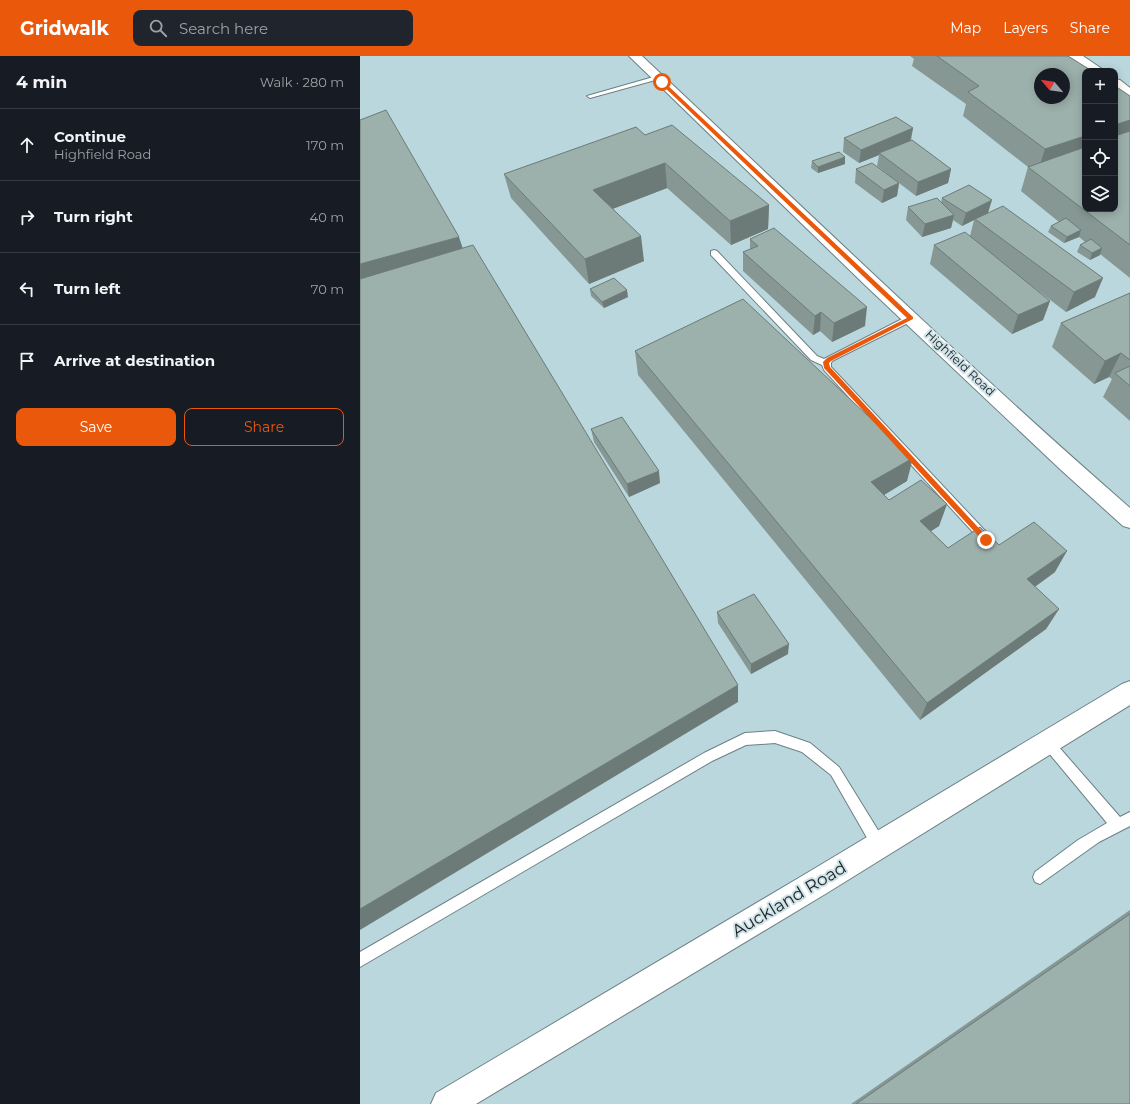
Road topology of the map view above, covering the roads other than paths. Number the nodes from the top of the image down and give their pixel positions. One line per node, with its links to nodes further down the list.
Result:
1 (635, 56): 4 (street, Highfield Road)
2 (1074, 56): 3 (street)
3 (1093, 68)
4 (657, 78): 7 (lane); 9 (street, Highfield Road)
5 (1118, 85): 6 (street)
6 (1130, 95)
7 (590, 96)
8 (714, 253): 10 (lane)
9 (911, 318): 10 (lane); 11 (street, Highfield Road)
10 (826, 362): 12 (lane)
11 (1130, 520)
12 (986, 540)
13 (1130, 692): 14 (street, Auckland Road)
14 (1047, 742): 15 (lane); 16 (street, Auckland Road)
15 (1124, 822): 17 (lane)
16 (879, 845): 18 (lane); 19 (street, Auckland Road)
17 (1040, 877)
18 (360, 960)
19 (446, 1104)

